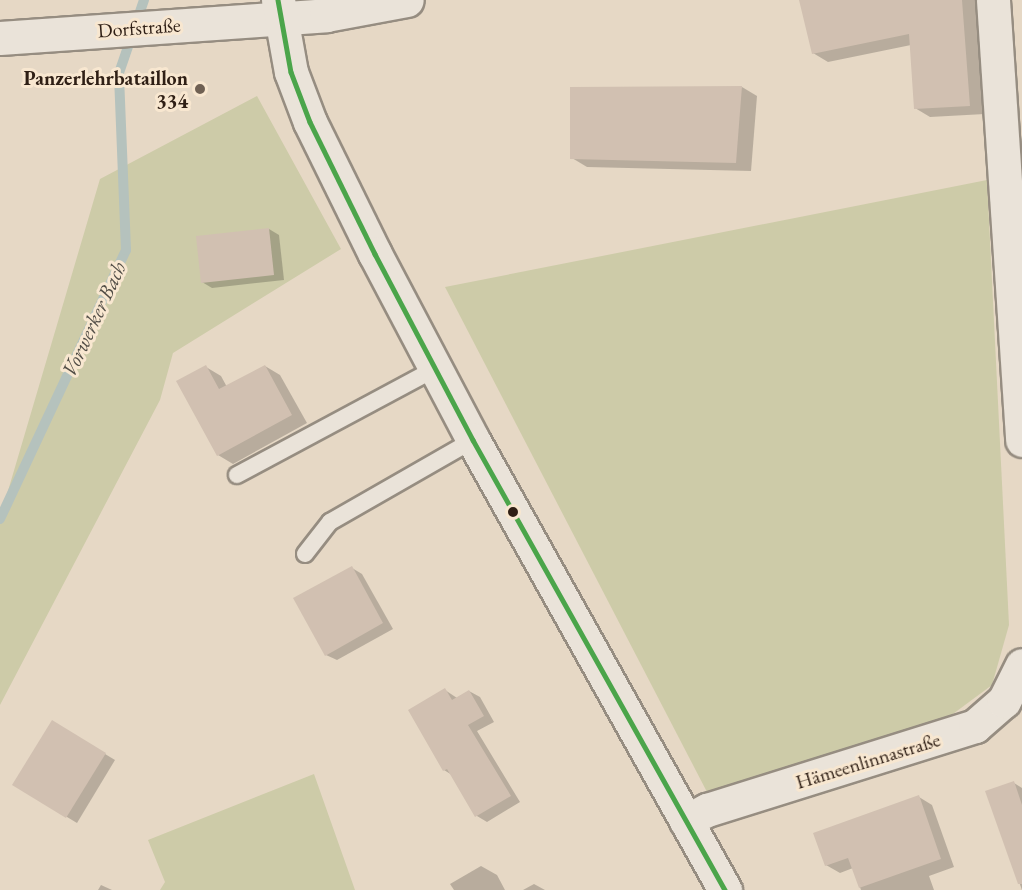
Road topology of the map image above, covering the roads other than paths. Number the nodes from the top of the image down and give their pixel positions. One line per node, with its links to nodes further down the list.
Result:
1 (407, 0): 3 (street, Dorfstraße)
2 (993, 0): 5 (street)
3 (278, 9): 4 (street, Dorfstraße); 6 (street)
4 (0, 39)
5 (1020, 344): 8 (street)
6 (435, 369): 7 (street); 9 (lane)
7 (473, 440): 10 (lane); 12 (street)
8 (1022, 440)
9 (237, 474)
10 (305, 554)
11 (1022, 665): 12 (street, Hämeenlinnastraße)
12 (686, 821): 13 (street)
13 (725, 890)

